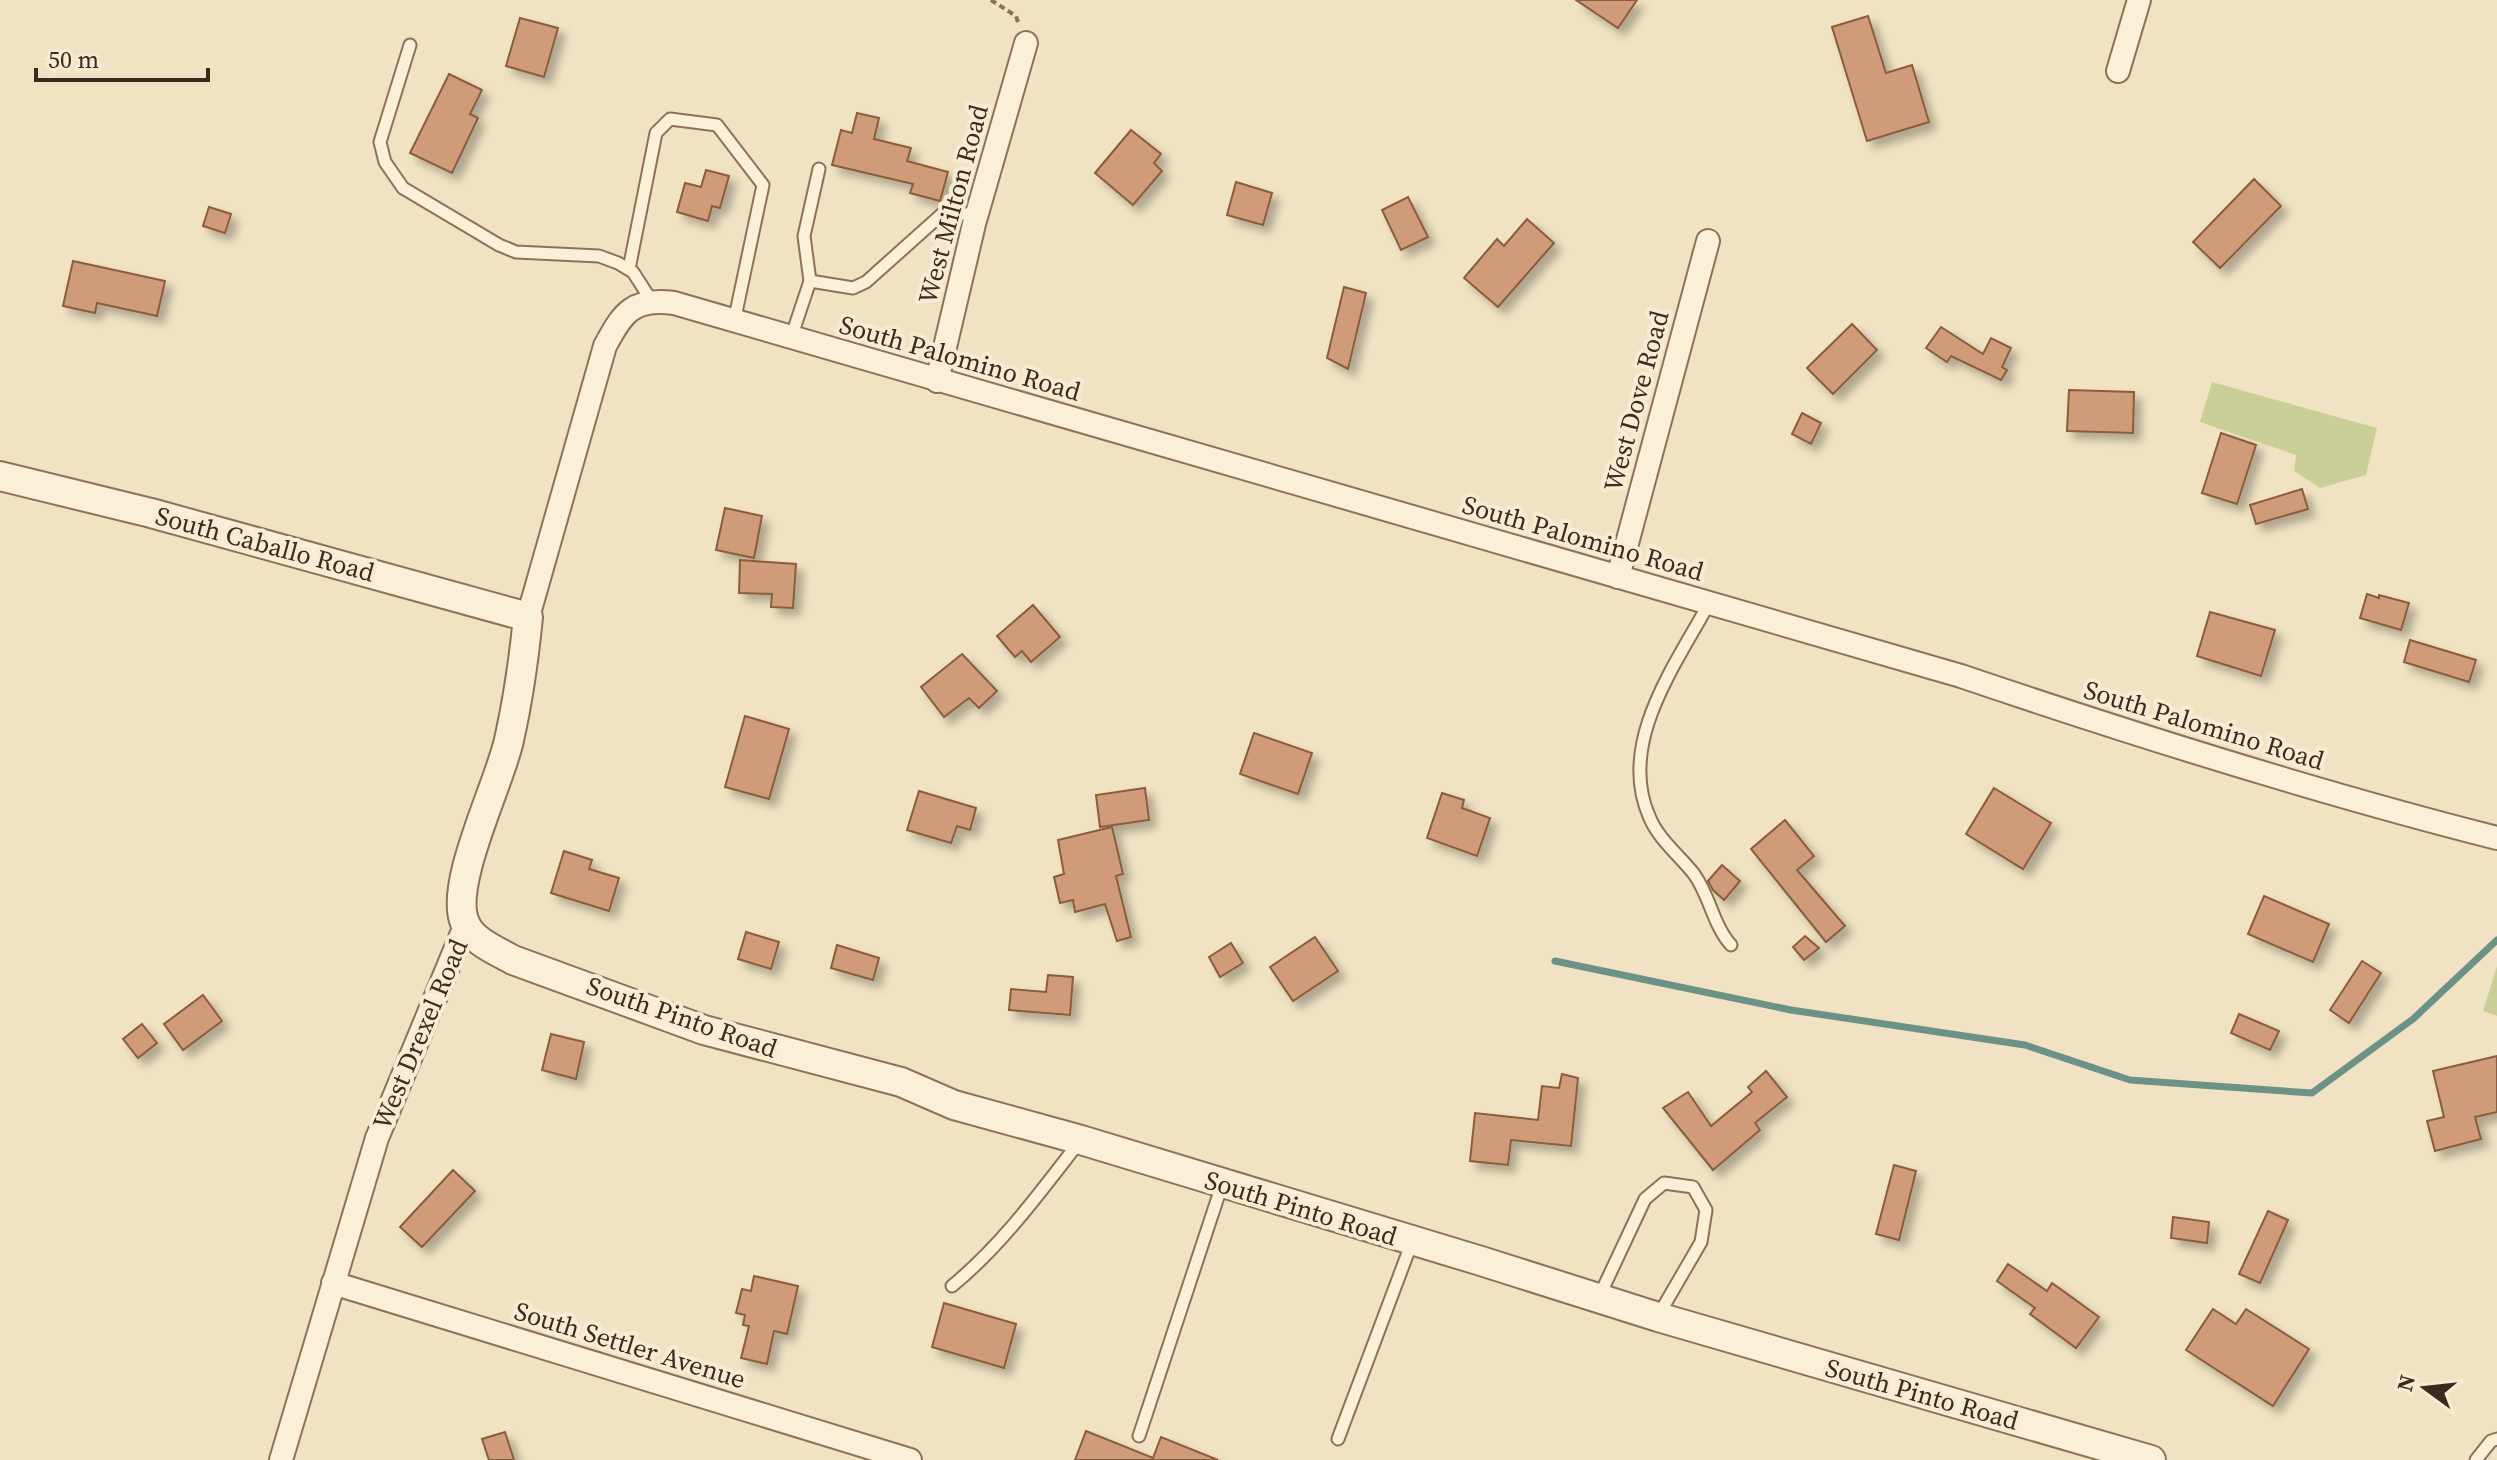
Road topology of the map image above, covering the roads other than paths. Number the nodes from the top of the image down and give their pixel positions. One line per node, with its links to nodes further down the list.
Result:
1 (2139, 0): 4 (street)
2 (1026, 43): 6 (street, West Milton Road)
3 (410, 45): 8 (lane)
4 (2118, 71)
5 (819, 169): 9 (lane)
6 (974, 224): 9 (lane); 13 (street, West Milton Road)
7 (1708, 241): 15 (street, West Dove Road)
8 (629, 269): 10 (lane); 11 (lane)
9 (810, 281): 12 (lane)
10 (651, 300): 11 (street, South Palomino Road); 17 (street, West Drexel Road)
11 (734, 322): 12 (street, South Palomino Road)
12 (791, 338): 13 (street, South Palomino Road)
13 (937, 381): 15 (street, South Palomino Road)
14 (0, 476): 17 (street, South Caballo Road)
15 (1618, 577): 16 (street, South Palomino Road)
16 (1709, 603): 18 (street, South Palomino Road); 20 (lane)
17 (528, 617): 19 (street, West Drexel Road)
18 (2497, 838)
19 (465, 926): 21 (street, South Pinto Road); 24 (street, West Drexel Road)
20 (1731, 945)
21 (1081, 1140): 22 (street, South Pinto Road); 25 (lane)
22 (1222, 1184): 23 (street, South Pinto Road); 28 (lane)
23 (1412, 1241): 26 (street, South Pinto Road); 29 (lane)
24 (333, 1283): 31 (street, West Drexel Road); 32 (street, South Settler Avenue)
25 (952, 1286)
26 (1598, 1298): 27 (street, South Pinto Road); 27 (lane)
27 (1658, 1317): 33 (street, South Pinto Road)
28 (1139, 1436)
29 (1338, 1439)
30 (2497, 1439): 34 (lane)
31 (281, 1460)
32 (910, 1460)
33 (2151, 1460)
34 (2476, 1460)

